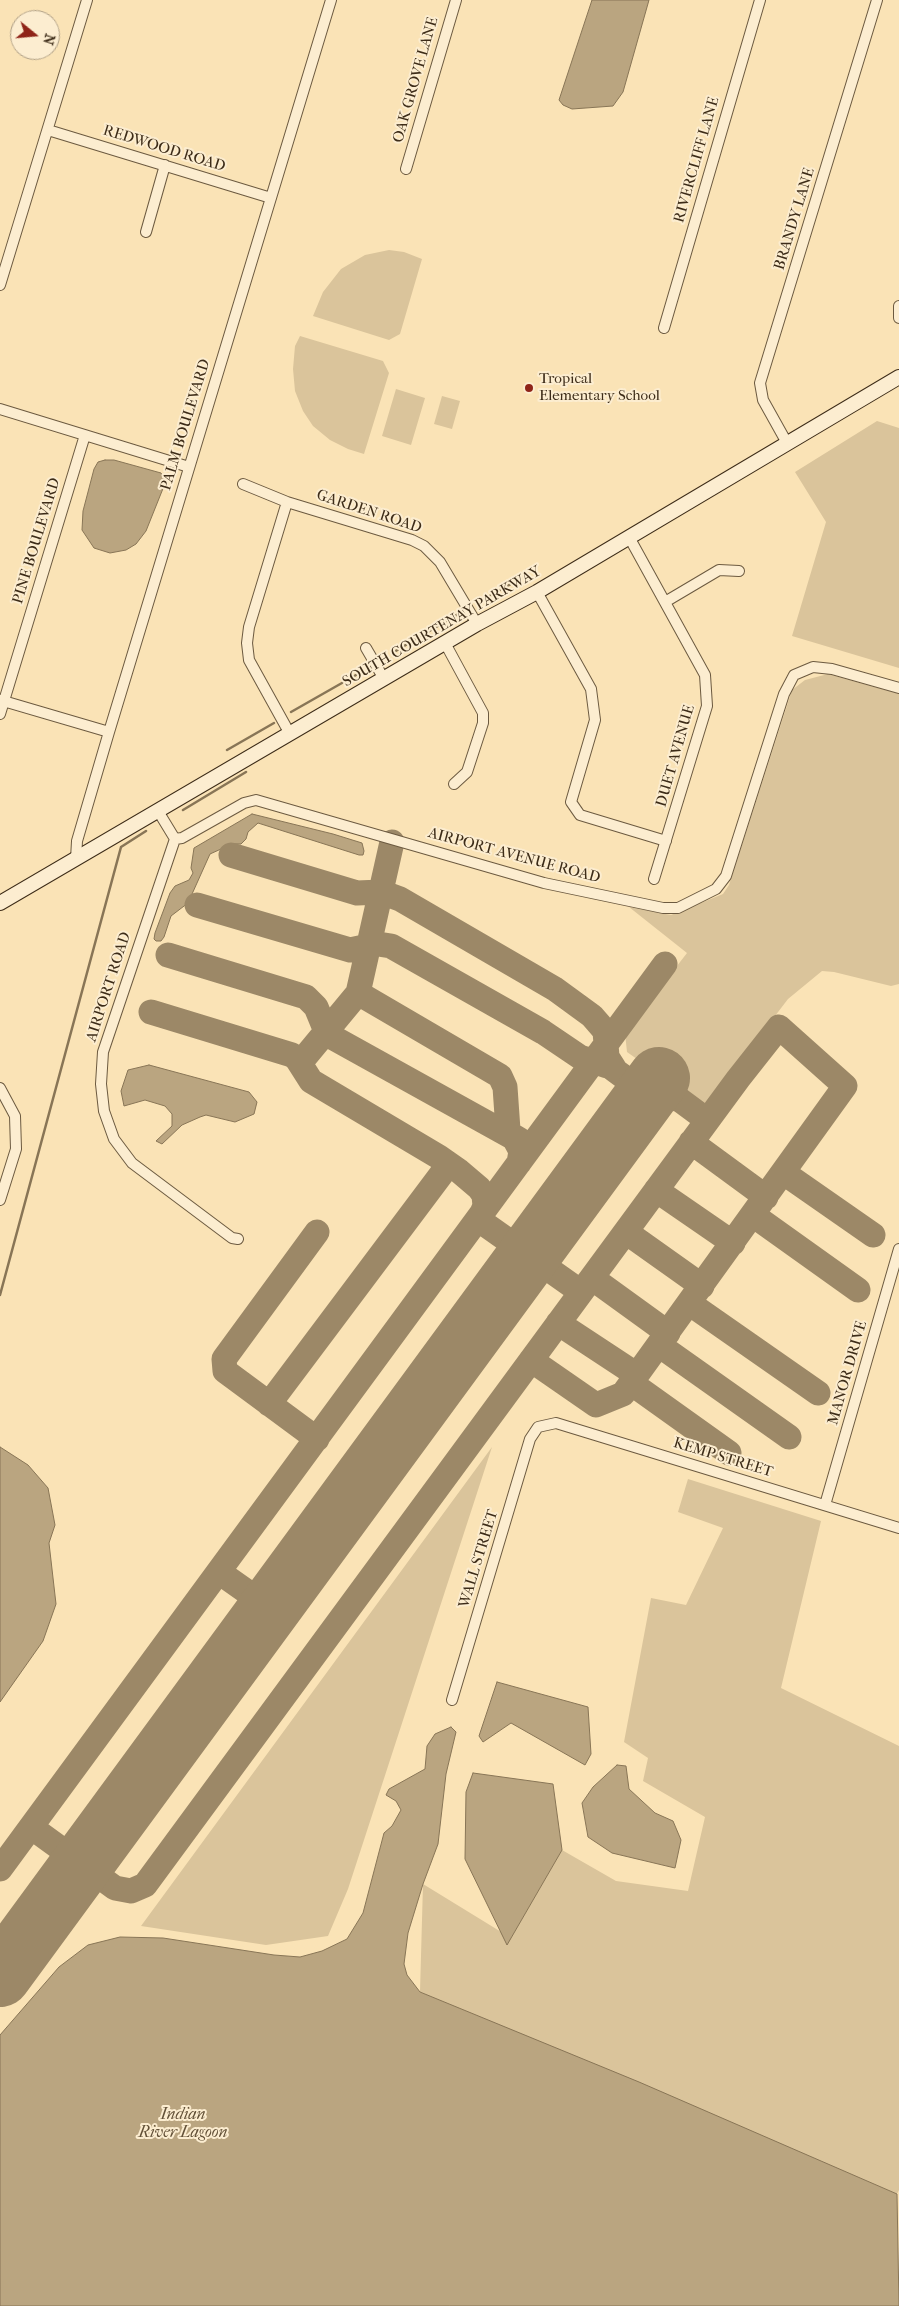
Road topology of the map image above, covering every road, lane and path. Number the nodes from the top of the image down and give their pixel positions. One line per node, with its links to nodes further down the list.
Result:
1 (87, 0): 6 (street)
2 (331, 0): 9 (street, PALM BOULEVARD)
3 (456, 0): 8 (street, OAK GROVE LANE)
4 (760, 0): 14 (street, RIVERCLIFF LANE)
5 (878, 0): 18 (street, BRANDY LANE)
6 (48, 130): 7 (street, REDWOOD ROAD); 11 (street)
7 (165, 165): 9 (street, REDWOOD ROAD); 10 (street)
8 (406, 168)
9 (271, 198): 19 (street, PALM BOULEVARD)
10 (146, 232)
11 (0, 285)
12 (899, 306): 13 (street)
13 (899, 318)
14 (664, 328)
15 (899, 377): 18 (main road, SOUTH COURTENAY PARKWAY)
16 (0, 408): 17 (street)
17 (85, 435): 19 (street); 31 (street, PINE BOULEVARD)
18 (787, 443): 22 (main road, SOUTH COURTENAY PARKWAY)
19 (189, 467): 33 (street, PALM BOULEVARD)
20 (243, 484): 21 (street, GARDEN ROAD)
21 (286, 502): 26 (street, GARDEN ROAD); 34 (street)
22 (629, 537): 24 (main road, SOUTH COURTENAY PARKWAY); 25 (street, DUET AVENUE)
23 (739, 572): 25 (street)
24 (537, 592): 26 (main road, SOUTH COURTENAY PARKWAY); 38 (street)
25 (665, 602): 38 (street, DUET AVENUE)
26 (477, 624): 27 (main road, SOUTH COURTENAY PARKWAY)
27 (445, 643): 29 (main road, SOUTH COURTENAY PARKWAY); 35 (street)
28 (366, 648): 29 (street)
29 (384, 679): 34 (main road, SOUTH COURTENAY PARKWAY)
30 (899, 688): 37 (street, AIRPORT AVENUE ROAD)
31 (2, 700): 32 (street, PINE BOULEVARD); 33 (street)
32 (0, 714)
33 (109, 732): 39 (street, PALM BOULEVARD)
34 (290, 734): 36 (main road, SOUTH COURTENAY PARKWAY)
35 (454, 784)
36 (158, 811): 37 (street); 39 (main road, SOUTH COURTENAY PARKWAY)
37 (174, 839): 44 (street, AIRPORT ROAD)
38 (666, 841): 40 (street, DUET AVENUE)
39 (76, 859): 41 (main road, SOUTH COURTENAY PARKWAY)
40 (654, 879)
41 (0, 903)
42 (0, 1088): 43 (street)
43 (0, 1200)
44 (238, 1239)
45 (899, 1249): 47 (street, MANOR DRIVE)
46 (538, 1427): 47 (street, KEMP STREET); 49 (street, WALL STREET)
47 (825, 1505): 48 (street, KEMP STREET)
48 (899, 1528)
49 (452, 1700)

